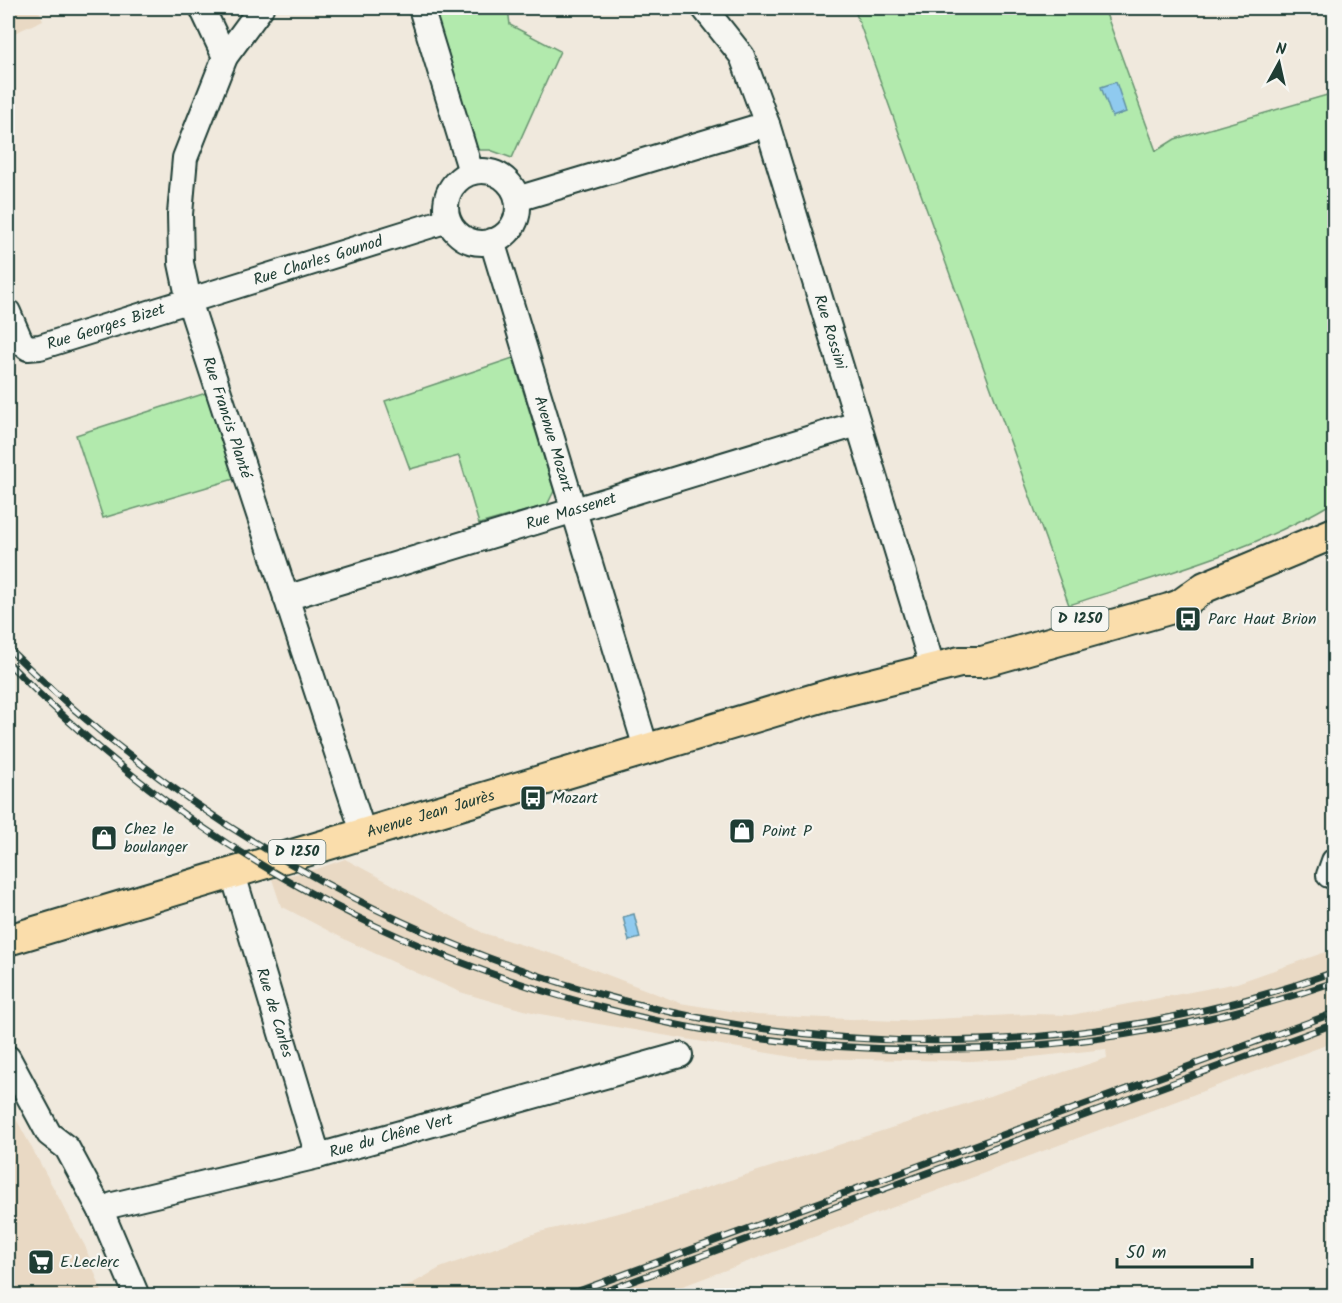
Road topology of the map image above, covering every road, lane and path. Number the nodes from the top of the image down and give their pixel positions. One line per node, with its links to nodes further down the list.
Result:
1 (202, 8): 5 (street)
2 (261, 8): 5 (street, Rue Francis Planté)
3 (421, 8): 7 (street)
4 (704, 8): 6 (street, Rue Rossini)
5 (225, 57): 11 (street, Rue Francis Planté)
6 (768, 124): 8 (street); 13 (street, Rue Rossini)
7 (471, 172): 8 (street); 9 (street)
8 (517, 199): 10 (street)
9 (448, 220): 10 (street); 11 (street, Rue Charles Gounod)
10 (492, 241): 14 (street, Avenue Mozart)
11 (189, 301): 12 (street, Rue Georges Bizet); 16 (street, Rue Francis Planté)
12 (8, 312)
13 (857, 424): 14 (street, Rue Massenet); 17 (street, Rue Rossini)
14 (574, 511): 16 (street, Rue Massenet); 18 (street, Avenue Mozart)
15 (1335, 533): 17 (main road, Avenue Jean Jaurès / D 1250)
16 (286, 598): 19 (street, Rue Francis Planté)
17 (946, 665): 18 (main road, Avenue Jean Jaurès / D 1250)
18 (646, 748): 19 (main road, Avenue Jean Jaurès / D 1250)
19 (363, 832): 20 (main road, Avenue Jean Jaurès / D 1250)
20 (232, 871): 21 (main road, Avenue Jean Jaurès / D 1250); 24 (street, Rue de Carles)
21 (8, 940)
22 (680, 1054): 24 (street, Rue du Chêne Vert)
23 (8, 1058): 25 (street)
24 (318, 1155): 25 (street, Rue du Chêne Vert)
25 (101, 1211): 26 (street)
26 (136, 1296)

